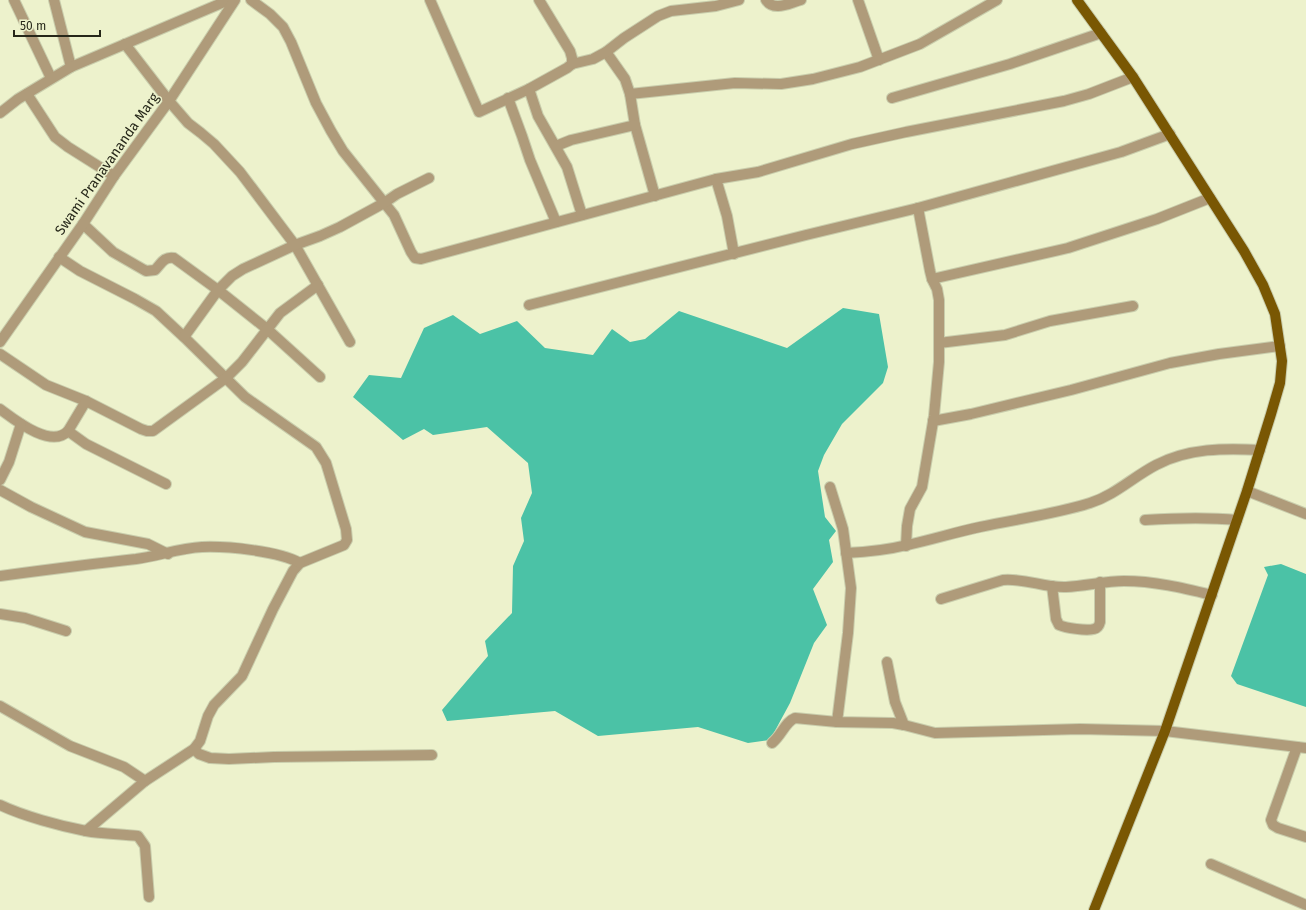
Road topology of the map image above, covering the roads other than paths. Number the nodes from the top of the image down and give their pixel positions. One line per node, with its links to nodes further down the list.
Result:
1 (14, 0): 21 (street)
2 (54, 0): 19 (street)
3 (229, 0): 15 (street)
4 (235, 0): 27 (street, Swami Pranavananda Marg)
5 (251, 0): 37 (street)
6 (430, 0): 25 (street)
7 (538, 0): 18 (street)
8 (739, 0): 16 (street)
9 (766, 0): 10 (street)
10 (801, 0)
11 (858, 0): 17 (street)
12 (997, 0): 17 (street)
13 (1077, 0): 14 (main road)
14 (1101, 33): 20 (main road); 26 (street)
15 (126, 44): 19 (street); 27 (street)
16 (606, 52): 18 (street); 24 (street)
17 (880, 60): 24 (street)
18 (572, 64): 22 (street)
19 (71, 67): 21 (street)
20 (1133, 77): 30 (main road); 34 (street)
21 (51, 78): 23 (street)
22 (529, 89): 25 (street); 31 (street)
23 (27, 94): 28 (street); 32 (street)
24 (630, 94): 29 (street)
25 (508, 98): 40 (street)
26 (892, 98)
27 (168, 101): 32 (street, Swami Pranavananda Marg); 42 (street)
28 (0, 113)
29 (635, 125): 31 (street); 35 (street)
30 (1170, 134): 36 (main road); 38 (street)
31 (556, 146): 39 (street)
32 (114, 176): 41 (street, Swami Pranavananda Marg)
33 (429, 178): 37 (street)
34 (716, 179): 35 (street); 43 (street)
35 (655, 196): 39 (street)
36 (1210, 198): 45 (street); 55 (main road)
37 (384, 203): 40 (street); 42 (street)
38 (918, 208): 43 (street); 45 (street)
39 (582, 215): 40 (street)
40 (556, 222)
41 (83, 224): 44 (street, Swami Pranavananda Marg); 47 (street)
42 (294, 245): 46 (street); 47 (street)
43 (734, 254): 48 (street)
44 (59, 257): 51 (street); 52 (street, Swami Pranavananda Marg)
45 (932, 279): 54 (street)
46 (318, 285): 50 (street); 53 (street)
47 (218, 290): 50 (street); 51 (street)
48 (529, 305)
49 (1133, 306): 54 (street)
50 (267, 329): 57 (street); 58 (street)
51 (184, 336): 58 (street)
52 (0, 342)
53 (350, 342)
54 (939, 343): 61 (street)
55 (1280, 346): 61 (street); 64 (main road)
56 (0, 354): 59 (street)
57 (320, 377)
58 (226, 378): 59 (street); 76 (street)
59 (86, 401): 63 (street)
60 (0, 409): 62 (street)
61 (933, 421): 73 (street)
62 (21, 424): 63 (street); 65 (street)
63 (68, 431): 66 (street)
64 (1260, 450): 69 (main road); 73 (street)
65 (0, 480)
66 (166, 484)
67 (830, 487): 74 (street)
68 (0, 490): 75 (street)
69 (1247, 490): 70 (street); 72 (main road)
70 (1306, 514)
71 (1145, 520): 72 (street)
72 (1237, 520): 80 (main road)
73 (906, 546): 74 (street)
74 (846, 553): 86 (street)
75 (168, 554): 76 (street); 77 (street)
76 (300, 563): 91 (street)
77 (0, 576)
78 (1100, 582): 79 (street); 79 (street); 80 (street)
79 (1052, 586): 81 (street)
80 (1212, 595): 88 (main road)
81 (941, 599)
82 (0, 614): 83 (street)
83 (66, 631)
84 (887, 662): 87 (street)
85 (0, 706): 93 (street)
86 (837, 722): 87 (street); 89 (street)
87 (904, 725): 88 (street)
88 (1165, 731): 90 (street); 100 (main road)
89 (772, 743)
90 (1302, 748): 96 (street)
91 (194, 749): 92 (street); 93 (street)
92 (432, 755)
93 (145, 781): 95 (street)
94 (0, 805): 95 (street)
95 (86, 831): 98 (street)
96 (1306, 837)
97 (1211, 864): 99 (street)
98 (149, 897)
99 (1306, 905): 101 (street)
100 (1094, 910)
101 (1304, 910)

